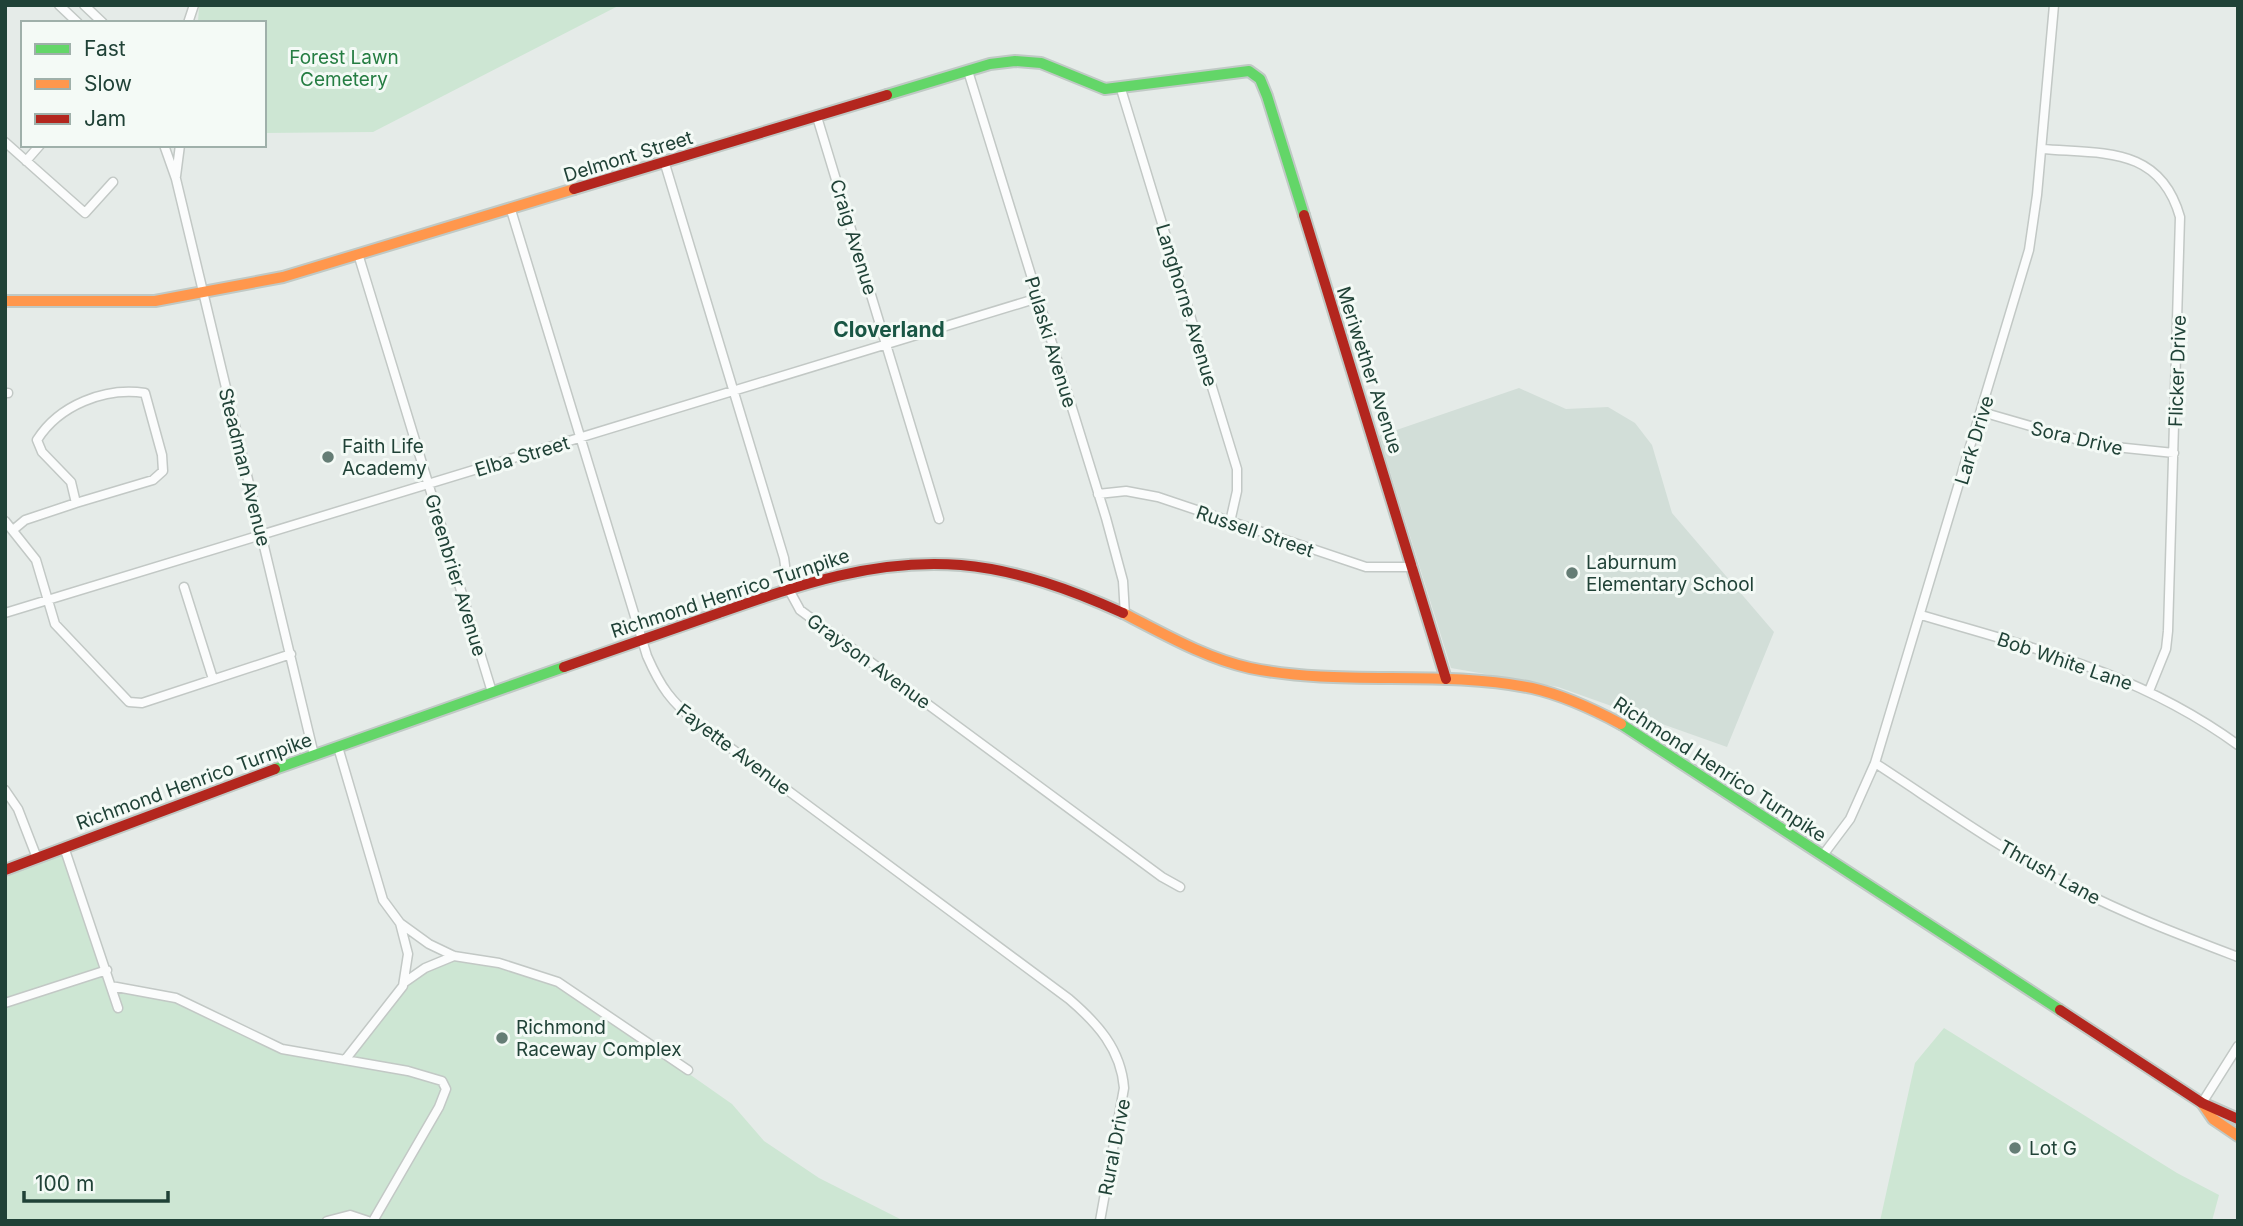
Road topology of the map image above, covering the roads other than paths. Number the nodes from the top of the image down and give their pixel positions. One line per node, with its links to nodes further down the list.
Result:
1 (59, 5): 4 (street)
2 (84, 5): 5 (street)
3 (2054, 5): 14 (street, Lark Drive)
4 (76, 21)
5 (101, 21)
6 (968, 71): 8 (main road, Delmont Street); 9 (main road, Delmont Street); 22 (street, Pulaski Avenue)
7 (1255, 74): 8 (main road, Delmont Street); 37 (main road, Meriwether Avenue)
8 (1121, 89): 34 (street, Langhorne Avenue)
9 (817, 117): 16 (main road, Delmont Street); 24 (street, Craig Avenue)
10 (5, 142): 15 (street)
11 (38, 147): 15 (street)
12 (165, 147): 17 (street)
13 (180, 147): 17 (street)
14 (2042, 149): 26 (street, Lark Drive); 28 (street, Flicker Drive)
15 (26, 161): 18 (street)
16 (664, 164): 19 (main road, Delmont Street); 25 (street, Grayson Avenue)
17 (176, 179): 21 (street, Steadman Avenue)
18 (113, 181)
19 (511, 210): 20 (main road, Delmont Street); 27 (street, Fayette Avenue)
20 (359, 257): 21 (main road, Delmont Street); 29 (street, Greenbrier Avenue)
21 (203, 292): 23 (main road, Delmont Street); 36 (street, Steadman Avenue)
22 (1038, 298): 24 (street, Elba Street); 30 (street, Pulaski Avenue)
23 (5, 301)
24 (886, 345): 25 (street, Elba Street); 32 (street, Craig Avenue)
25 (734, 391): 27 (street, Elba Street); 39 (street, Grayson Avenue)
26 (1982, 412): 28 (street, Sora Drive); 43 (street, Lark Drive)
27 (581, 438): 29 (street, Elba Street); 44 (street, Fayette Avenue)
28 (2174, 453): 48 (street, Flicker Drive)
29 (428, 484): 36 (street, Elba Street); 49 (street, Greenbrier Avenue)
30 (1098, 494): 34 (street, Russell Street); 42 (street, Pulaski Avenue)
31 (76, 503): 31 (street); 35 (street)
32 (939, 519)
33 (5, 521): 35 (street)
34 (1230, 522): 37 (street, Russell Street)
35 (13, 530): 40 (street)
36 (262, 536): 40 (street, Elba Street); 45 (street, Steadman Avenue)
37 (1413, 567): 47 (main road, Meriwether Avenue)
38 (184, 587): 46 (street)
39 (788, 588): 42 (main road, Richmond Henrico Turnpike); 44 (main road, Richmond Henrico Turnpike); 59 (street, Grayson Avenue)
40 (47, 600): 41 (street, Elba Street); 46 (street)
41 (5, 613)
42 (1125, 615): 47 (main road, Richmond Henrico Turnpike)
43 (1921, 615): 48 (street, Bob White Lane); 53 (street, Lark Drive)
44 (642, 639): 49 (main road, Richmond Henrico Turnpike); 71 (street, Fayette Avenue)
45 (290, 654): 46 (street); 52 (street, Steadman Avenue)
46 (214, 679)
47 (1446, 679): 56 (main road, Richmond Henrico Turnpike)
48 (2149, 691): 50 (street, Bob White Lane)
49 (492, 692): 51 (main road, Richmond Henrico Turnpike)
50 (2238, 746)
51 (338, 747): 52 (main road, Richmond Henrico Turnpike); 60 (street)
52 (314, 755): 55 (main road, Richmond Henrico Turnpike)
53 (1875, 763): 56 (street, Lark Drive); 62 (street, Thrush Lane)
54 (5, 790): 57 (street)
55 (64, 847): 57 (main road, Richmond Henrico Turnpike); 63 (street)
56 (1822, 855): 72 (main road, Richmond Henrico Turnpike)
57 (37, 858): 58 (main road, Richmond Henrico Turnpike)
58 (5, 870)
59 (1180, 887)
60 (400, 923): 61 (street); 64 (street)
61 (454, 956): 64 (street); 70 (street)
62 (2238, 957)
63 (107, 970): 65 (street); 66 (street)
64 (404, 983): 69 (street)
65 (111, 986): 67 (street); 69 (street)
66 (5, 1003)
67 (118, 1008)
68 (2238, 1046): 72 (street)
69 (345, 1060): 76 (street)
70 (688, 1070)
71 (1123, 1074): 77 (street, Rural Drive)
72 (2202, 1103): 73 (main road, Richmond Henrico Turnpike); 74 (main road, Richmond Henrico Turnpike)
73 (2238, 1119)
74 (2238, 1136)
75 (327, 1221): 76 (street)
76 (370, 1221)
77 (1100, 1221)

